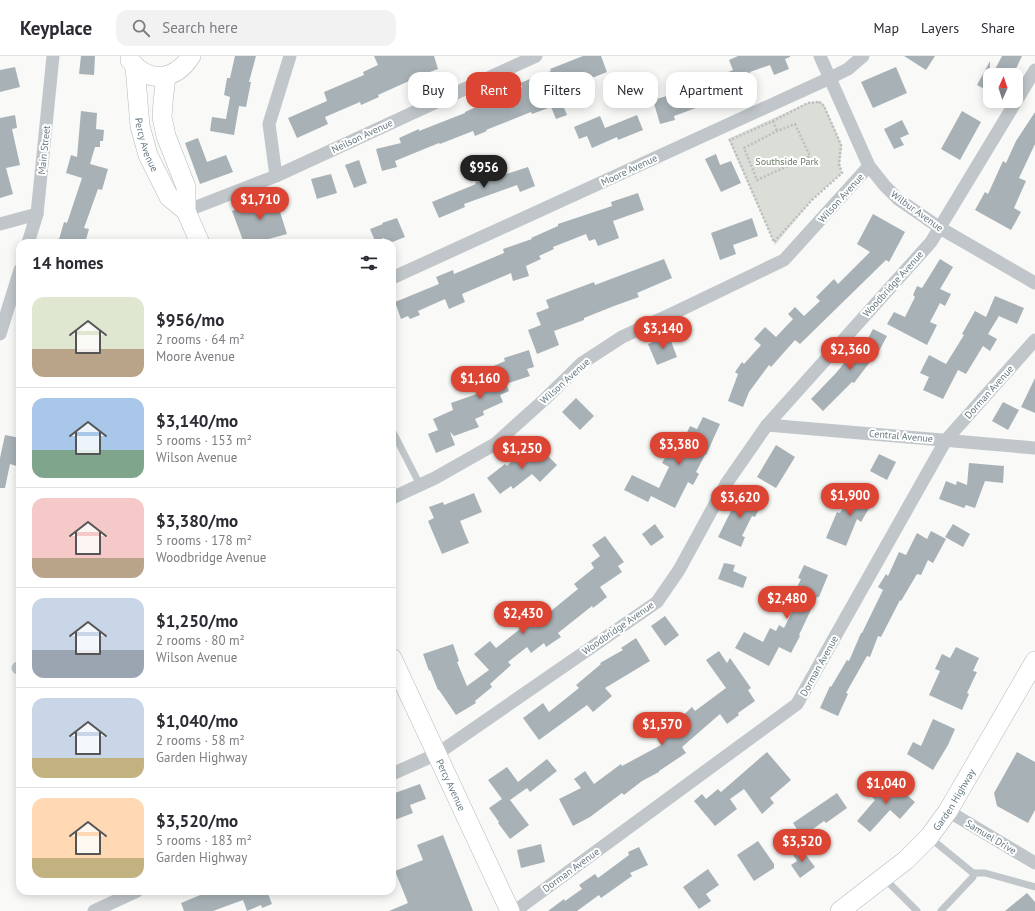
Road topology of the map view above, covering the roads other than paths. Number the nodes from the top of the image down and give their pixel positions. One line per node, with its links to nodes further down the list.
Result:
1 (53, 56): 14 (street, Main Street)
2 (190, 56): 9 (street)
3 (290, 56): 12 (street)
4 (536, 56): 12 (street, Neilson Avenue)
5 (820, 56): 10 (street, Wilbur Avenue)
6 (863, 56): 10 (street, Moore Avenue)
7 (132, 61): 9 (street); 13 (street, Percy Avenue)
8 (1035, 70): 16 (street, Woodbridge Avenue)
9 (166, 76): 13 (street, Percy Avenue)
10 (830, 78): 11 (street, Wilbur Avenue); 19 (street, Moore Avenue)
11 (869, 166): 16 (street, Wilbur Avenue); 28 (street, Wilson Avenue)
12 (276, 176): 13 (street, Neilson Avenue)
13 (186, 211): 18 (street, Percy Avenue)
14 (37, 214): 15 (street); 17 (street, Main Street)
15 (0, 224)
16 (940, 228): 21 (street, Wilbur Avenue); 24 (street, Woodbridge Avenue)
17 (29, 239)
18 (198, 239)
19 (396, 276)
20 (16, 283): 22 (street)
21 (1035, 283)
22 (0, 334)
23 (1035, 340): 26 (street, Dorman Avenue)
24 (767, 425): 26 (street, Central Avenue); 32 (street, Woodbridge Avenue)
25 (396, 438): 28 (lane)
26 (946, 440): 27 (street, Central Avenue); 43 (street, Dorman Avenue)
27 (1035, 448)
28 (420, 485): 29 (street, Wilson Avenue)
29 (396, 496)
30 (1035, 661): 34 (street, Garden Highway)
31 (396, 667): 32 (street, Percy Avenue)
32 (437, 754): 33 (street, Woodbridge Avenue); 42 (street, Percy Avenue)
33 (396, 772)
34 (948, 811): 35 (street, Garden Highway); 36 (street, Samuel Drive)
35 (929, 838): 37 (lane); 38 (street, Garden Highway)
36 (1035, 863)
37 (973, 873): 39 (lane); 46 (lane)
38 (884, 878): 44 (street, Garden Highway); 45 (lane)
39 (1035, 887)
40 (128, 895): 41 (street)
41 (94, 911)
42 (510, 911)
43 (515, 911)
44 (840, 911)
45 (918, 911)
46 (941, 911)

